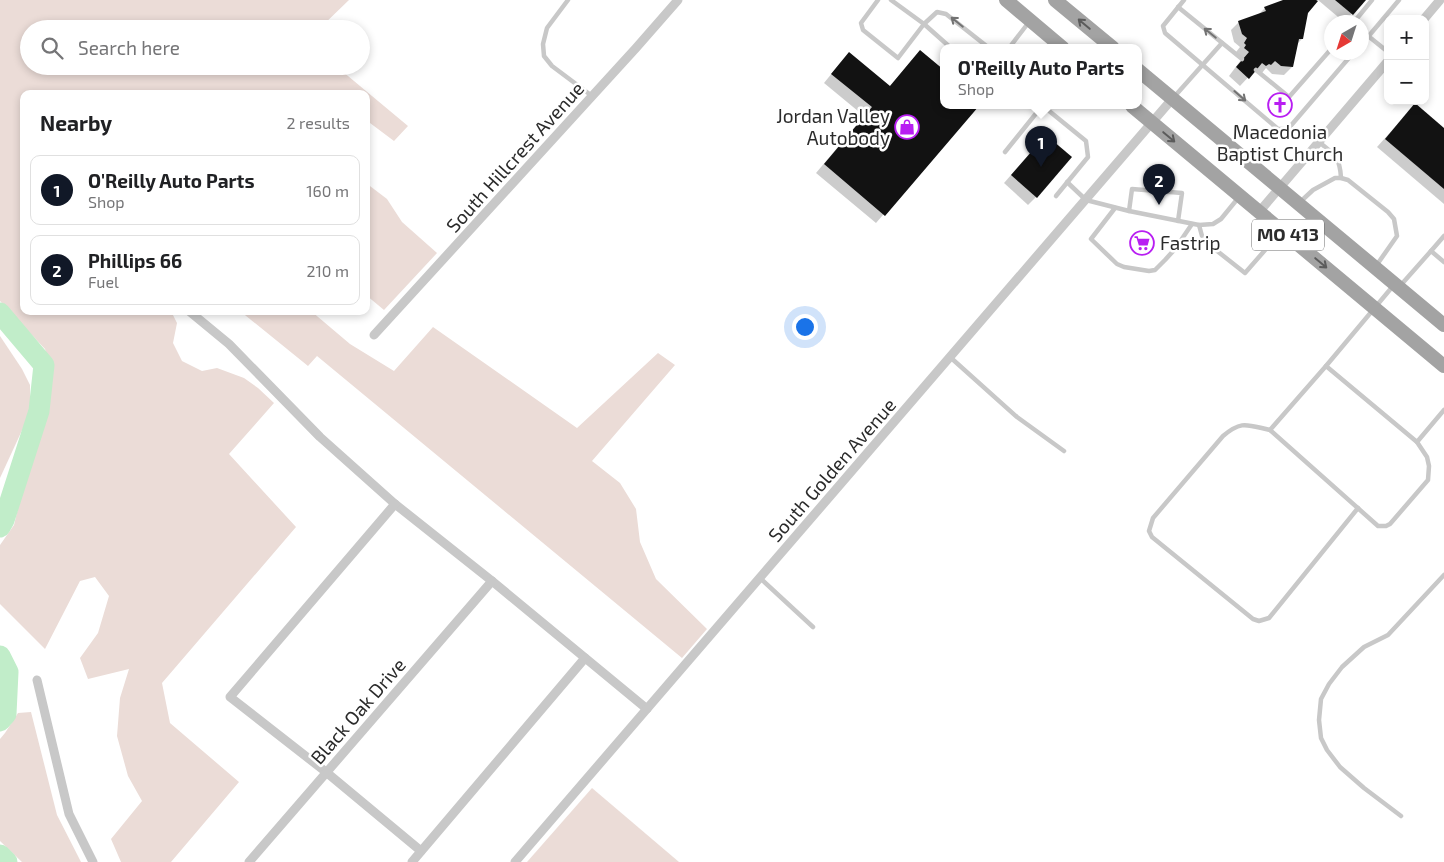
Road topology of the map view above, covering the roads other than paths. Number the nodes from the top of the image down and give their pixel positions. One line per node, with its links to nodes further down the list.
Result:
1 (568, 0): 32 (lane)
2 (678, 0): 32 (street, South Hillcrest Avenue)
3 (878, 0): 15 (lane)
4 (891, 0): 15 (lane)
5 (1006, 0): 14 (main road)
6 (1055, 0): 23 (main road, one-way to 6)
7 (1184, 0): 11 (lane)
8 (1372, 0): 12 (lane)
9 (1399, 0): 16 (lane)
10 (1440, 0): 13 (street)
11 (1178, 7): 18 (lane, one-way to 11); 28 (lane)
12 (1360, 15)
13 (1427, 15)
14 (1030, 21): 21 (lane); 22 (main road)
15 (924, 24): 19 (lane); 20 (lane, one-way to 15)
16 (1369, 35)
17 (1369, 37): 24 (lane)
18 (1222, 43): 26 (lane); 28 (lane)
19 (946, 44)
20 (984, 44)
21 (1012, 44)
22 (1058, 44)
23 (1108, 44)
24 (1384, 49)
25 (1324, 57): 30 (lane)
26 (1242, 59)
27 (1347, 60): 28 (lane, one-way to 27)
28 (1203, 64): 33 (lane)
29 (1384, 66): 38 (street)
30 (1256, 70)
31 (1142, 73): 33 (main road, MO 413)
32 (592, 96): 64 (street, South Hillcrest Avenue)
33 (1173, 98): 37 (street, South Golden Avenue); 42 (main road, MO 413)
34 (1041, 109): 39 (lane)
35 (1047, 109): 41 (lane)
36 (1136, 109): 37 (main road, MO 413)
37 (1152, 123): 45 (main road, MO 413, one-way to 45); 47 (street, South Golden Avenue)
38 (1319, 142): 40 (lane); 42 (street)
39 (1005, 152)
40 (1342, 178): 48 (lane); 59 (lane)
41 (1067, 182): 44 (lane); 47 (lane)
42 (1279, 188): 48 (main road, MO 413); 51 (street)
43 (1166, 192): 46 (lane); 50 (lane); 52 (lane)
44 (1056, 196)
45 (1240, 196): 51 (main road, MO 413); 54 (lane)
46 (1164, 198)
47 (1086, 200): 49 (lane); 65 (street, South Golden Avenue)
48 (1299, 204): 59 (main road, MO 413)
49 (1115, 208): 50 (lane); 53 (lane)
50 (1130, 211): 52 (lane)
51 (1259, 212): 55 (main road, MO 413)
52 (1178, 221): 53 (lane)
53 (1192, 224): 54 (lane)
54 (1199, 225): 55 (lane)
55 (1282, 230): 61 (main road, MO 413, one-way to 61)
56 (1444, 236): 57 (lane)
57 (1431, 251): 58 (lane); 60 (lane)
58 (1444, 262)
59 (1375, 267): 60 (main road, MO 413)
60 (1397, 286): 61 (lane); 63 (main road, MO 413)
61 (1375, 308): 66 (lane); 67 (main road, MO 413)
62 (194, 315): 72 (street)
63 (1444, 323)
64 (374, 335)
65 (950, 357): 71 (lane); 75 (street, South Golden Avenue)
66 (1326, 366): 69 (lane); 70 (lane)
67 (1444, 366)
68 (1444, 410): 70 (lane)
69 (1270, 430): 73 (lane); 73 (lane)
70 (1416, 442): 73 (lane)
71 (1064, 451)
72 (395, 504): 76 (street); 81 (street)
73 (1358, 508)
74 (1444, 575): 82 (lane)
75 (760, 578): 77 (lane); 80 (street, South Golden Avenue)
76 (492, 581): 78 (street); 81 (street, Black Oak Drive)
77 (814, 627)
78 (585, 658): 80 (street); 83 (street)
79 (37, 680): 84 (street)
80 (648, 709): 87 (street, South Golden Avenue)
81 (326, 772): 83 (street); 85 (street, Black Oak Drive)
82 (1401, 816)
83 (421, 851): 86 (street)
84 (93, 862)
85 (249, 862)
86 (412, 862)
87 (515, 862)

